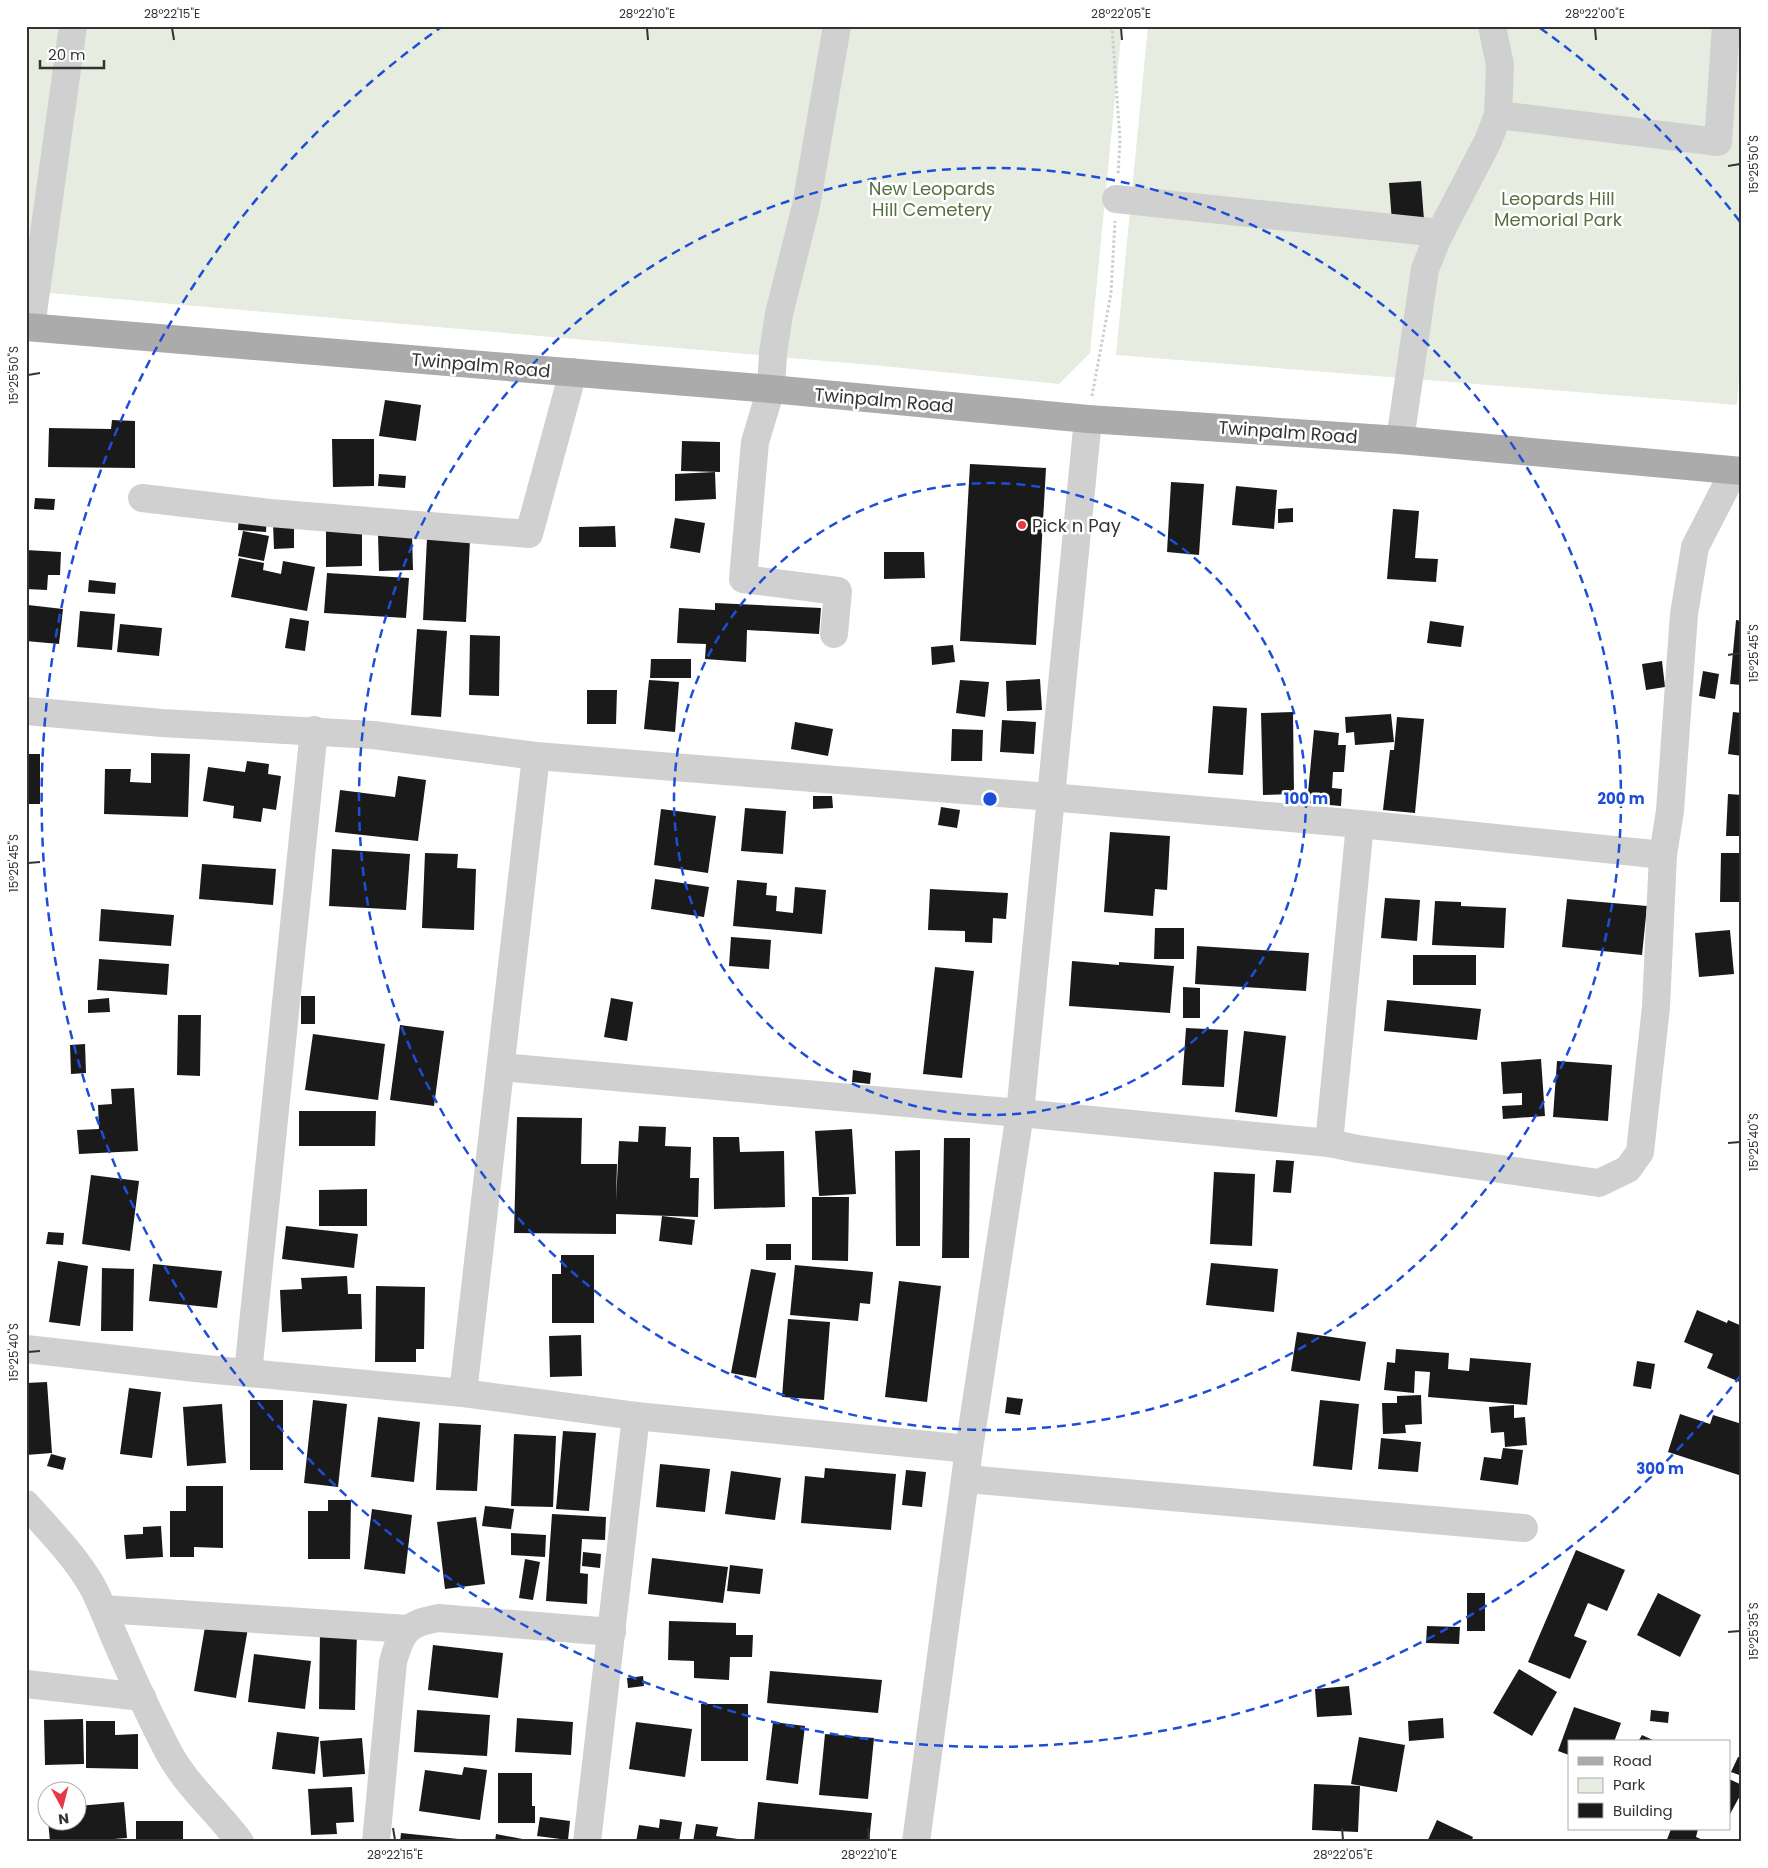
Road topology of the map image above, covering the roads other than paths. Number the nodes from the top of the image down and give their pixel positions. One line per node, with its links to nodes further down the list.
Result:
1 (73, 26): 8 (street)
2 (837, 26): 10 (street)
3 (1492, 26): 5 (street)
4 (1726, 26): 5 (street)
5 (1498, 115): 7 (street)
6 (1116, 199): 7 (street)
7 (1440, 233): 12 (street)
8 (29, 327): 9 (main road, Twinpalm Road)
9 (573, 372): 10 (main road, Twinpalm Road); 14 (street)
10 (771, 389): 11 (main road, Twinpalm Road); 15 (street)
11 (1088, 419): 12 (main road, Twinpalm Road); 19 (street)
12 (1400, 440): 13 (main road, Twinpalm Road)
13 (1738, 471): 21 (street)
14 (142, 498)
15 (834, 634)
16 (26, 711): 17 (street)
17 (314, 730): 18 (street); 26 (street)
18 (536, 756): 19 (street); 22 (street)
19 (1050, 797): 20 (street); 23 (street)
20 (1360, 824): 21 (street); 24 (street)
21 (1663, 855): 24 (street)
22 (501, 1067): 23 (street); 27 (street)
23 (1020, 1113): 24 (street); 29 (street)
24 (1329, 1143)
25 (26, 1349): 26 (street)
26 (248, 1373): 27 (street)
27 (463, 1393): 28 (street)
28 (636, 1416): 29 (street); 35 (street)
29 (969, 1449): 30 (street)
30 (966, 1479): 32 (street); 41 (street)
31 (26, 1504): 33 (street)
32 (1524, 1528)
33 (103, 1609): 34 (street); 37 (street)
34 (408, 1629): 35 (street); 39 (street)
35 (612, 1632): 40 (street)
36 (26, 1684): 37 (street)
37 (142, 1697): 38 (street)
38 (240, 1842)
39 (376, 1842)
40 (587, 1842)
41 (916, 1842)

